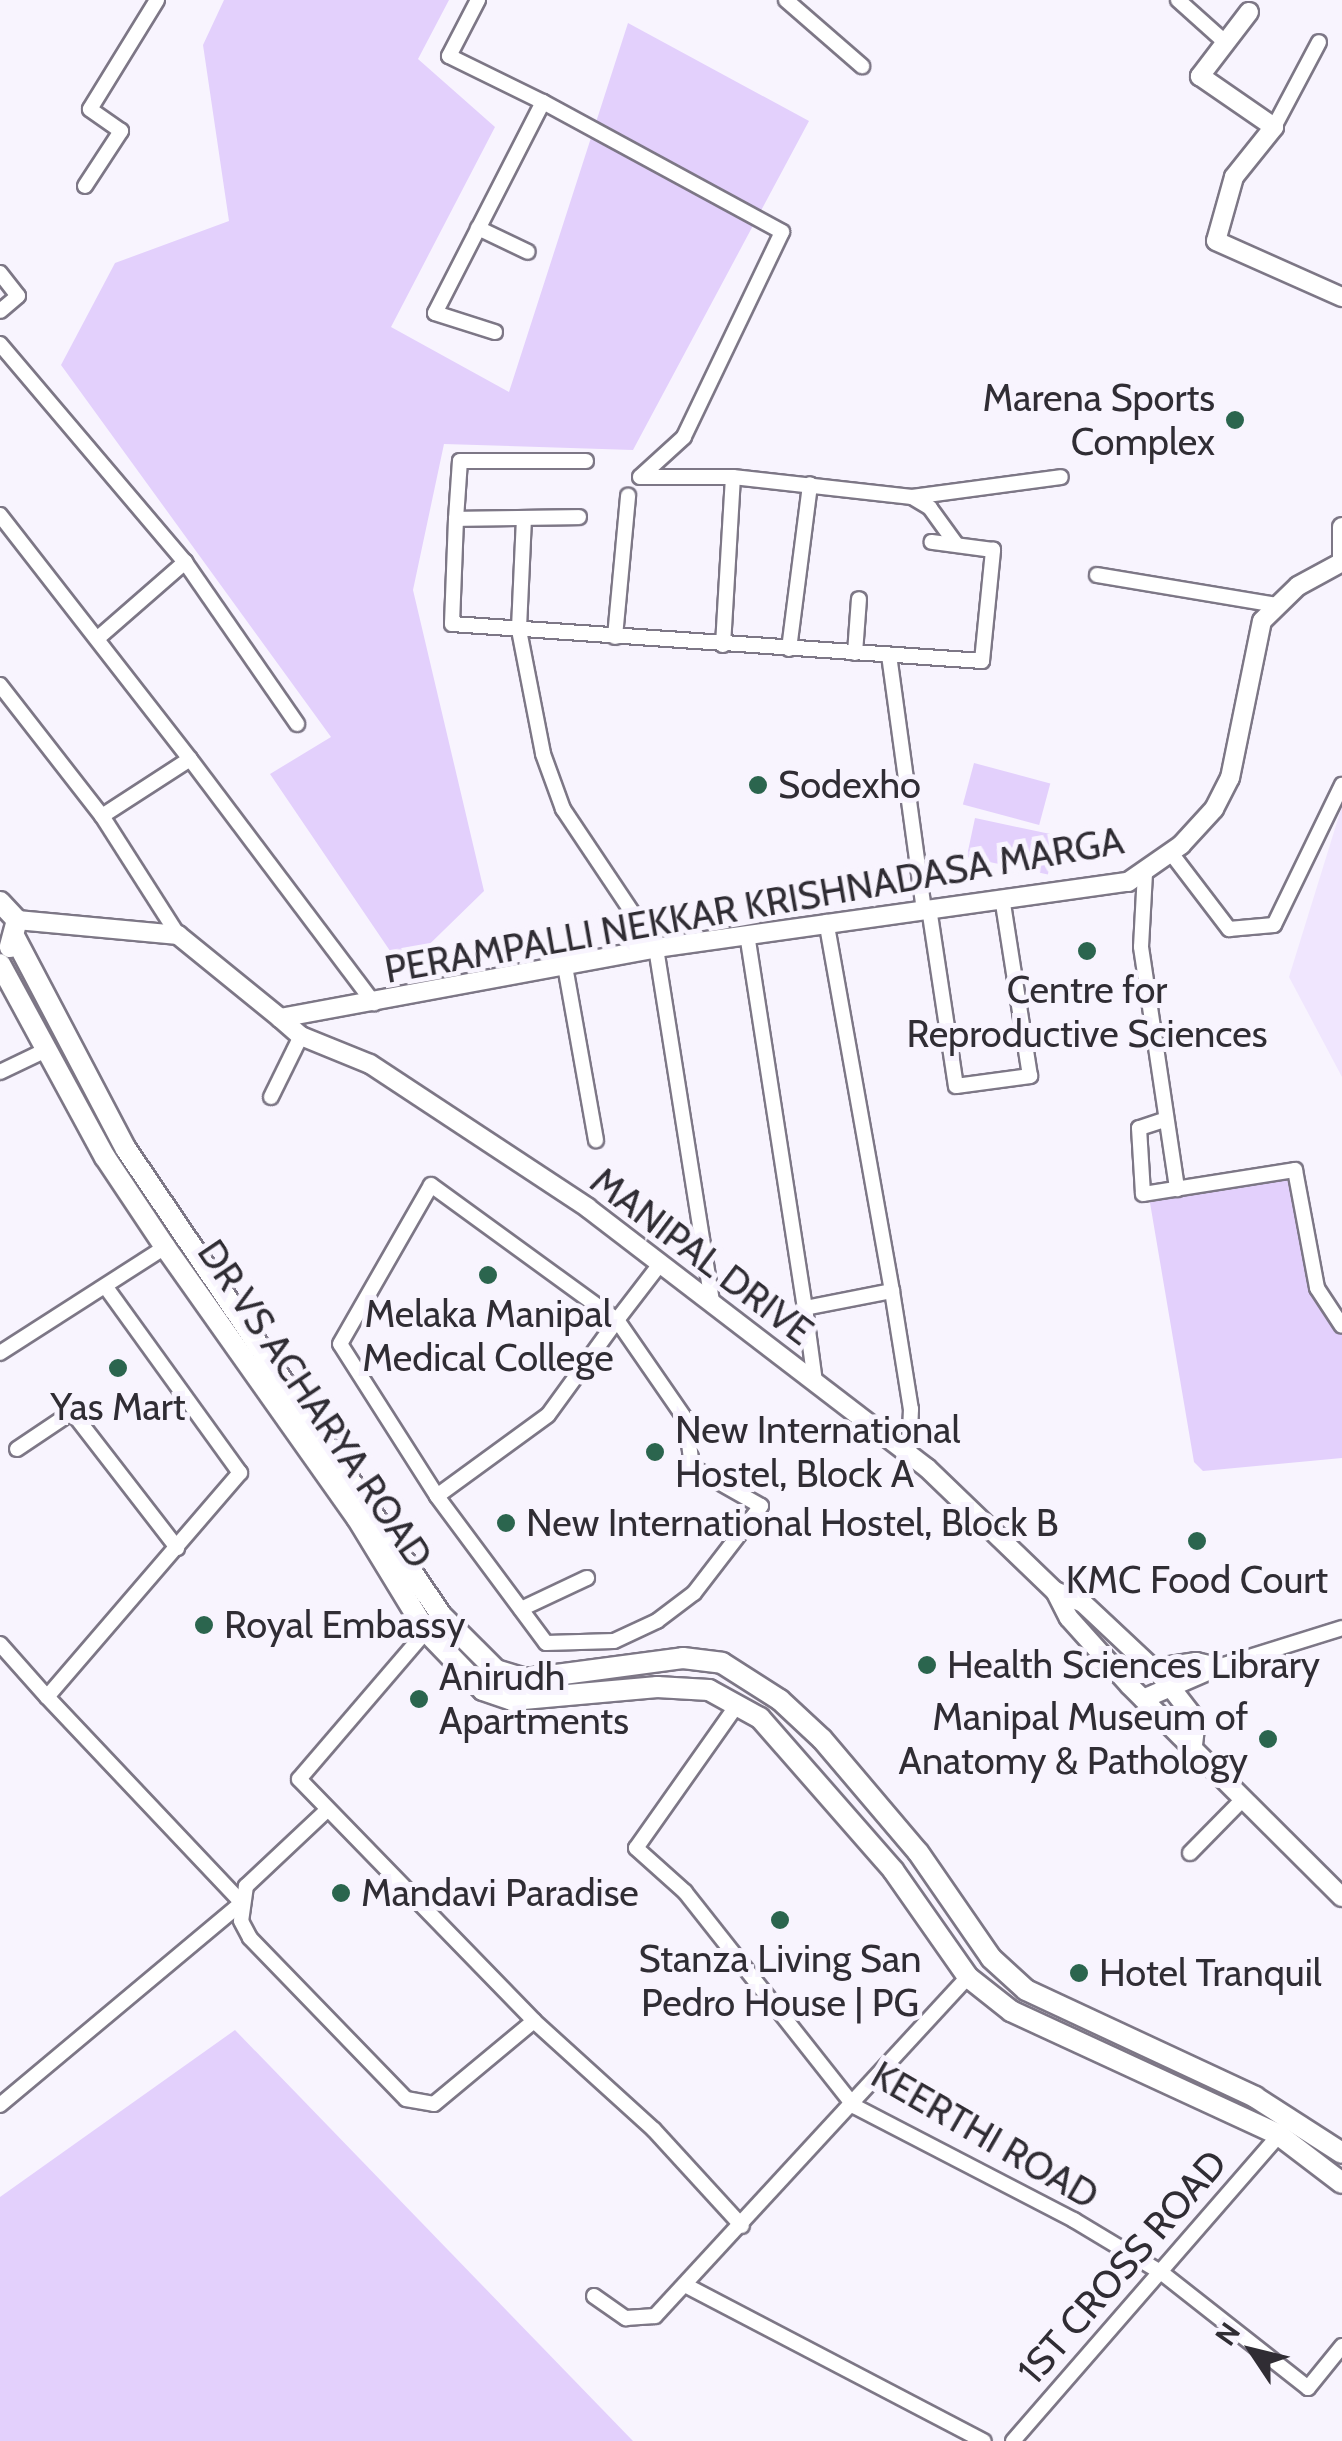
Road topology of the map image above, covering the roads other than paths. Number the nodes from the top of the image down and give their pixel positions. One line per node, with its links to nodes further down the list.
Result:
1 (157, 0): 11 (street)
2 (478, 0): 9 (street)
3 (786, 0): 8 (street)
4 (1178, 0): 6 (street)
5 (1249, 12): 6 (street)
6 (1226, 42): 10 (street)
7 (1320, 42): 10 (street)
8 (862, 66)
9 (543, 102): 12 (street); 20 (street)
10 (1274, 127): 15 (street)
11 (84, 186)
12 (478, 228): 13 (street); 17 (street)
13 (528, 252)
14 (0, 272): 16 (street)
15 (1342, 297)
16 (0, 311)
17 (495, 332)
18 (0, 344): 32 (street)
19 (586, 462): 28 (street)
20 (733, 477): 22 (street); 40 (street)
21 (1061, 477): 24 (street)
22 (810, 484): 24 (street); 41 (street)
23 (628, 496): 38 (street)
24 (912, 497): 31 (street)
25 (0, 514): 39 (street)
26 (580, 517): 27 (street)
27 (524, 518): 28 (street); 37 (street)
28 (456, 519): 37 (street)
29 (1342, 527): 33 (street)
30 (932, 542): 31 (street)
31 (956, 544): 43 (street)
32 (185, 562): 39 (street); 45 (street)
33 (1342, 562): 36 (street)
34 (1097, 574): 36 (street)
35 (859, 599): 42 (street)
36 (1276, 605): 49 (street, PERAMPALLI NEKKAR KRISHNADASA MARGA)
37 (519, 630): 38 (street); 58 (street)
38 (615, 637): 40 (street)
39 (98, 638): 46 (street)
40 (723, 645): 41 (street)
41 (789, 649): 42 (street)
42 (854, 653): 43 (street)
43 (889, 655): 53 (street)
44 (0, 685): 48 (street)
45 (298, 724)
46 (190, 760): 48 (street); 61 (street)
47 (1342, 786): 49 (street)
48 (102, 816): 56 (street)
49 (1171, 853): 50 (street, PERAMPALLI NEKKAR KRISHNADASA MARGA)
50 (1145, 872): 51 (street, PERAMPALLI NEKKAR KRISHNADASA MARGA); 67 (street)
51 (1002, 898): 53 (street, PERAMPALLI NEKKAR KRISHNADASA MARGA); 53 (street)
52 (0, 902): 57 (main road, DR VS ACHARYA ROAD)
53 (927, 908): 54 (street, PERAMPALLI NEKKAR KRISHNADASA MARGA)
54 (826, 922): 55 (street, PERAMPALLI NEKKAR KRISHNADASA MARGA); 73 (street)
55 (746, 934): 58 (street, PERAMPALLI NEKKAR KRISHNADASA MARGA); 75 (street)
56 (178, 935): 57 (street); 62 (street)
57 (11, 937): 83 (main road, DR VS ACHARYA ROAD)
58 (656, 948): 60 (street, PERAMPALLI NEKKAR KRISHNADASA MARGA); 74 (street)
59 (0, 964): 64 (main road, DR VS ACHARYA ROAD)
60 (564, 966): 61 (street, PERAMPALLI NEKKAR KRISHNADASA MARGA); 68 (street)
61 (374, 1003): 62 (street, PERAMPALLI NEKKAR KRISHNADASA MARGA)
62 (280, 1018): 63 (street, MANIPAL DRIVE)
63 (301, 1036): 66 (street); 71 (street, MANIPAL DRIVE)
64 (48, 1049): 65 (street); 70 (main road, DR VS ACHARYA ROAD)
65 (0, 1072)
66 (271, 1097)
67 (1164, 1120): 69 (street); 69 (street)
68 (596, 1140)
69 (1177, 1189): 77 (street)
70 (165, 1247): 72 (street); 83 (main road, DR VS ACHARYA ROAD)
71 (660, 1264): 74 (street, MANIPAL DRIVE); 76 (street)
72 (106, 1288): 78 (street); 84 (street)
73 (892, 1291): 75 (street); 81 (street)
74 (712, 1303): 79 (street, MANIPAL DRIVE)
75 (806, 1308): 79 (street)
76 (617, 1320): 82 (street); 82 (street); 87 (street)
77 (1342, 1326)
78 (0, 1353)
79 (815, 1382): 81 (street, MANIPAL DRIVE)
80 (17, 1450): 84 (street)
81 (909, 1454): 86 (street, MANIPAL DRIVE)
82 (437, 1496): 87 (street)
83 (366, 1514): 89 (main road, DR VS ACHARYA ROAD); 100 (main road, DR VS ACHARYA ROAD)
84 (177, 1548): 95 (street)
85 (587, 1578): 87 (street)
86 (1055, 1591): 91 (street); 94 (street)
87 (521, 1609)
88 (1342, 1628): 92 (street)
89 (426, 1631): 96 (main road, DR VS ACHARYA ROAD); 99 (street)
90 (0, 1644): 95 (street)
91 (1152, 1668): 92 (street); 93 (street); 94 (street)
92 (1217, 1668): 93 (street)
93 (1169, 1686): 94 (street); 97 (street)
94 (1137, 1693): 97 (street)
95 (47, 1697): 104 (street)
96 (737, 1705): 102 (main road, DR VS ACHARYA ROAD); 110 (street, KEERTHI ROAD)
97 (1194, 1745): 98 (street)
98 (1244, 1798): 101 (street); 103 (street)
99 (326, 1811): 104 (street); 106 (street)
100 (918, 1852): 102 (main road); 107 (main road, DR VS ACHARYA ROAD)
101 (1190, 1853)
102 (894, 1870): 105 (main road, DR VS ACHARYA ROAD)
103 (1342, 1898)
104 (242, 1903): 106 (street); 109 (street)
105 (968, 1977): 108 (main road, DR VS ACHARYA ROAD); 110 (street)
106 (534, 2021): 114 (street)
107 (1172, 2062): 108 (main road); 112 (main road, DR VS ACHARYA ROAD)
108 (1164, 2084): 111 (main road, DR VS ACHARYA ROAD)
109 (0, 2104)
110 (854, 2106): 114 (street); 115 (street, KEERTHI ROAD)
111 (1279, 2135): 113 (main road, DR VS ACHARYA ROAD); 115 (street, 1ST CROSS ROAD)
112 (1342, 2153)
113 (1342, 2183)
114 (742, 2226): 116 (street)
115 (1162, 2273): 118 (street, KEERTHI ROAD); 120 (street, 1ST CROSS ROAD)
116 (685, 2284): 117 (street); 119 (street)
117 (594, 2296)
118 (1342, 2346)
119 (984, 2441)
120 (1014, 2441)

